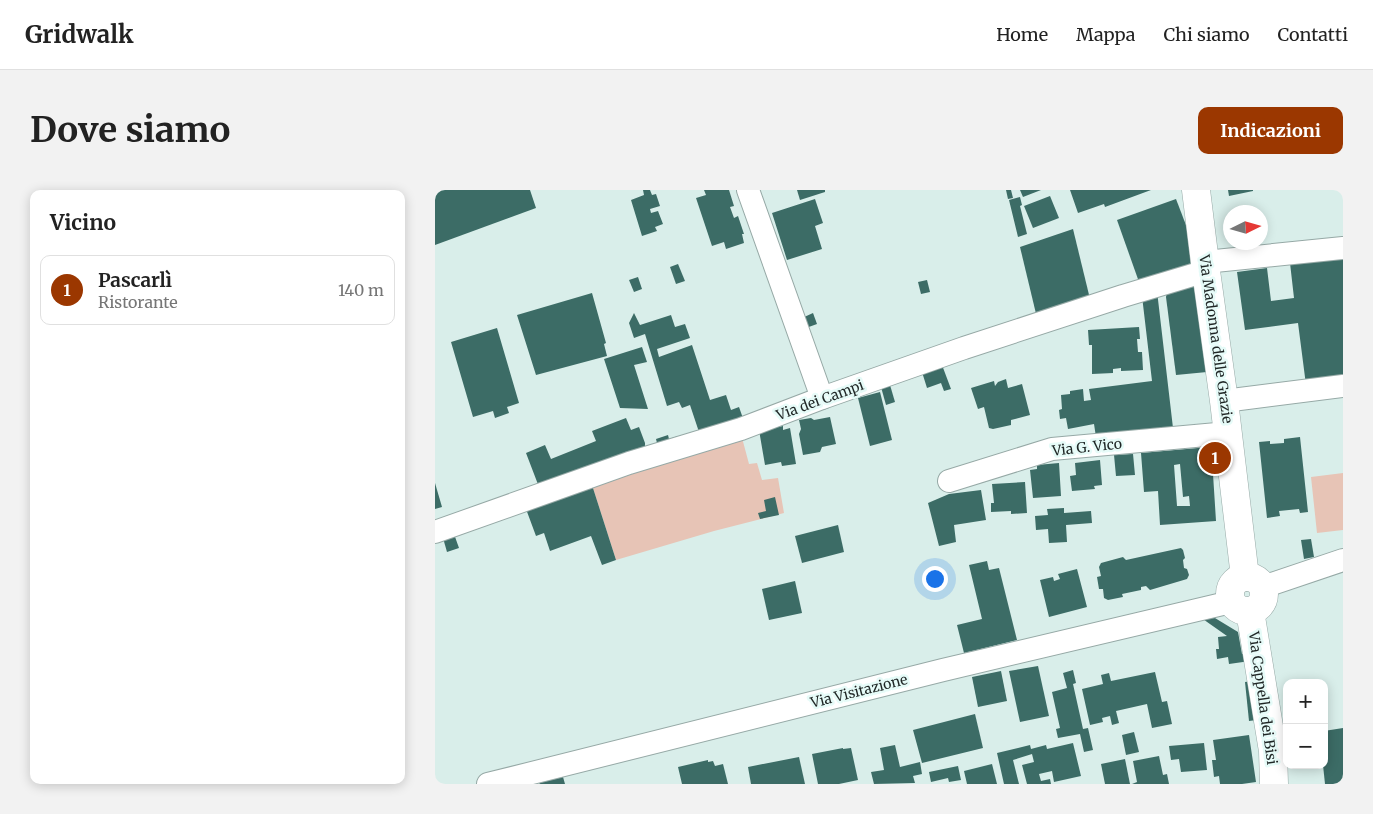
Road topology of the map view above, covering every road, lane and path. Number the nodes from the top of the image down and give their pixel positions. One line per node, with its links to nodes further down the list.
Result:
1 (748, 190): 6 (street)
2 (1196, 190): 4 (main road, Via Madonna delle Grazie)
3 (1343, 248): 4 (street, Via dei Campi)
4 (1205, 267): 6 (street, Via dei Campi); 7 (main road, Via Madonna delle Grazie)
5 (1343, 386): 7 (street)
6 (822, 398): 10 (street, Via dei Campi)
7 (1225, 401): 8 (main road, Via Madonna delle Grazie)
8 (1228, 433): 9 (street, Via G. Vico); 12 (main road, Via Madonna delle Grazie)
9 (949, 481)
10 (435, 532)
11 (1343, 560): 12 (street)
12 (1254, 582): 13 (main road)
13 (1241, 607): 14 (street, Via Visitazione); 15 (main road, Via Cappella dei Bisi)
14 (488, 784)
15 (1274, 784)

